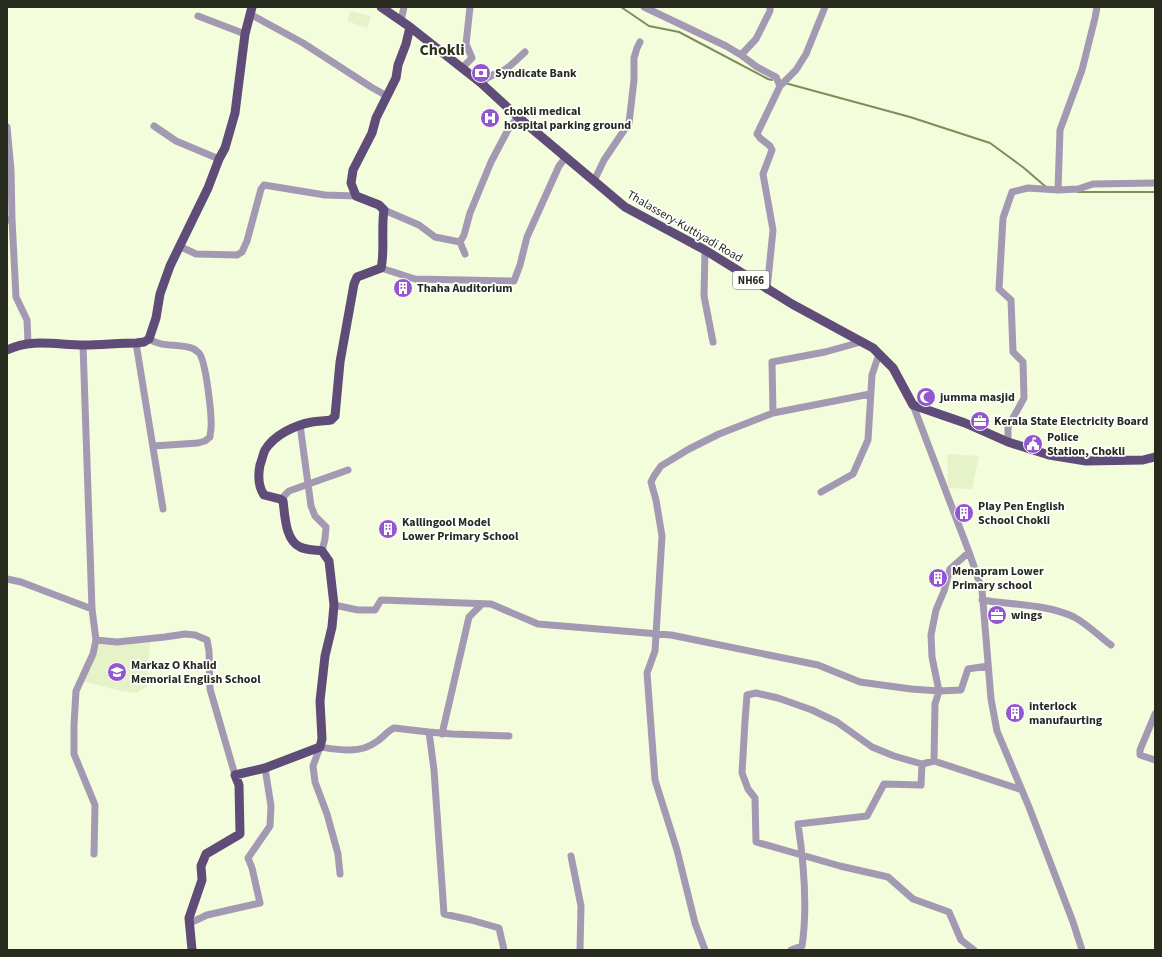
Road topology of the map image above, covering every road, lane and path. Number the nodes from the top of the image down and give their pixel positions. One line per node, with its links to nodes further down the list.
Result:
1 (381, 7): 10 (main road, Thalassery-Kuttiyadi Road / NH66)
2 (404, 7): 10 (street)
3 (470, 7): 16 (street)
4 (644, 7): 15 (street)
5 (770, 7): 15 (street)
6 (825, 7): 18 (street)
7 (1097, 7): 27 (street)
8 (251, 11): 12 (main road); 19 (street)
9 (198, 16): 12 (street)
10 (401, 21): 11 (main road, Thalassery-Kuttiyadi Road / NH66)
11 (410, 27): 16 (main road, Thalassery-Kuttiyadi Road / NH66); 19 (main road)
12 (245, 34): 24 (main road)
13 (640, 42): 25 (street)
14 (525, 52): 17 (street)
15 (741, 55): 18 (street)
16 (462, 68): 17 (main road, Thalassery-Kuttiyadi Road / NH66)
17 (481, 83): 20 (main road, Thalassery-Kuttiyadi Road / NH66)
18 (780, 86): 36 (street)
19 (387, 96): 28 (main road)
20 (518, 117): 23 (main road, Thalassery-Kuttiyadi Road / NH66); 31 (street)
21 (154, 126): 24 (street)
22 (7, 127): 30 (street)
23 (566, 157): 25 (main road, Thalassery-Kuttiyadi Road / NH66); 35 (street)
24 (219, 160): 32 (main road)
25 (594, 180): 33 (main road, Thalassery-Kuttiyadi Road / NH66)
26 (1155, 184): 27 (street)
27 (1057, 190): 50 (street)
28 (356, 196): 29 (main road); 32 (street)
29 (384, 210): 31 (street); 35 (main road)
30 (10, 219): 40 (street)
31 (460, 242): 34 (street)
32 (178, 246): 37 (main road)
33 (706, 250): 36 (main road, Thalassery-Kuttiyadi Road / NH66); 38 (street)
34 (465, 254)
35 (381, 268): 48 (main road)
36 (767, 290): 39 (main road, Thalassery-Kuttiyadi Road / NH66)
37 (149, 339): 41 (main road); 49 (street)
38 (713, 342)
39 (861, 342): 44 (main road, Thalassery-Kuttiyadi Road / NH66); 47 (street)
40 (28, 343): 42 (main road); 43 (main road)
41 (136, 343): 42 (main road); 51 (street)
42 (83, 345): 65 (street)
43 (7, 350)
44 (879, 354): 45 (street); 46 (main road, Thalassery-Kuttiyadi Road / NH66)
45 (870, 394): 47 (street); 56 (street)
46 (913, 405): 50 (main road); 60 (street)
47 (773, 413): 66 (street)
48 (300, 425): 55 (street); 57 (main road)
49 (211, 432): 51 (street); 52 (street)
50 (1008, 442): 53 (main road)
51 (154, 446): 58 (street)
52 (208, 448)
53 (1155, 457)
54 (348, 470): 55 (street)
55 (308, 484): 57 (street); 59 (street)
56 (821, 492)
57 (283, 501): 59 (main road)
58 (163, 509)
59 (322, 551): 64 (main road)
60 (969, 552): 62 (street); 70 (street)
61 (7, 579): 65 (street)
62 (982, 600): 68 (street); 69 (street)
63 (482, 604): 64 (street); 66 (street); 73 (street)
64 (334, 605): 75 (main road)
65 (92, 609): 67 (street)
66 (656, 634): 70 (street); 90 (street)
67 (96, 640): 80 (street); 82 (street)
68 (1111, 645)
69 (988, 666): 70 (street); 81 (street)
70 (939, 691): 77 (street)
71 (1155, 714): 76 (street)
72 (429, 732): 73 (street); 75 (street); 88 (street)
73 (442, 734): 74 (street)
74 (508, 736)
75 (320, 746): 79 (main road); 85 (street)
76 (1155, 760)
77 (934, 761): 78 (street); 81 (street)
78 (922, 764): 83 (street); 83 (street)
79 (265, 768): 80 (main road); 86 (street)
80 (235, 775): 86 (main road)
81 (1022, 790): 93 (street)
82 (94, 854)
83 (803, 855): 91 (street); 92 (street)
84 (571, 856): 89 (street)
85 (340, 874)
86 (190, 923): 87 (main road)
87 (192, 950)
88 (504, 950)
89 (580, 950)
90 (705, 950)
91 (791, 950)
92 (974, 950)
93 (1082, 950)

